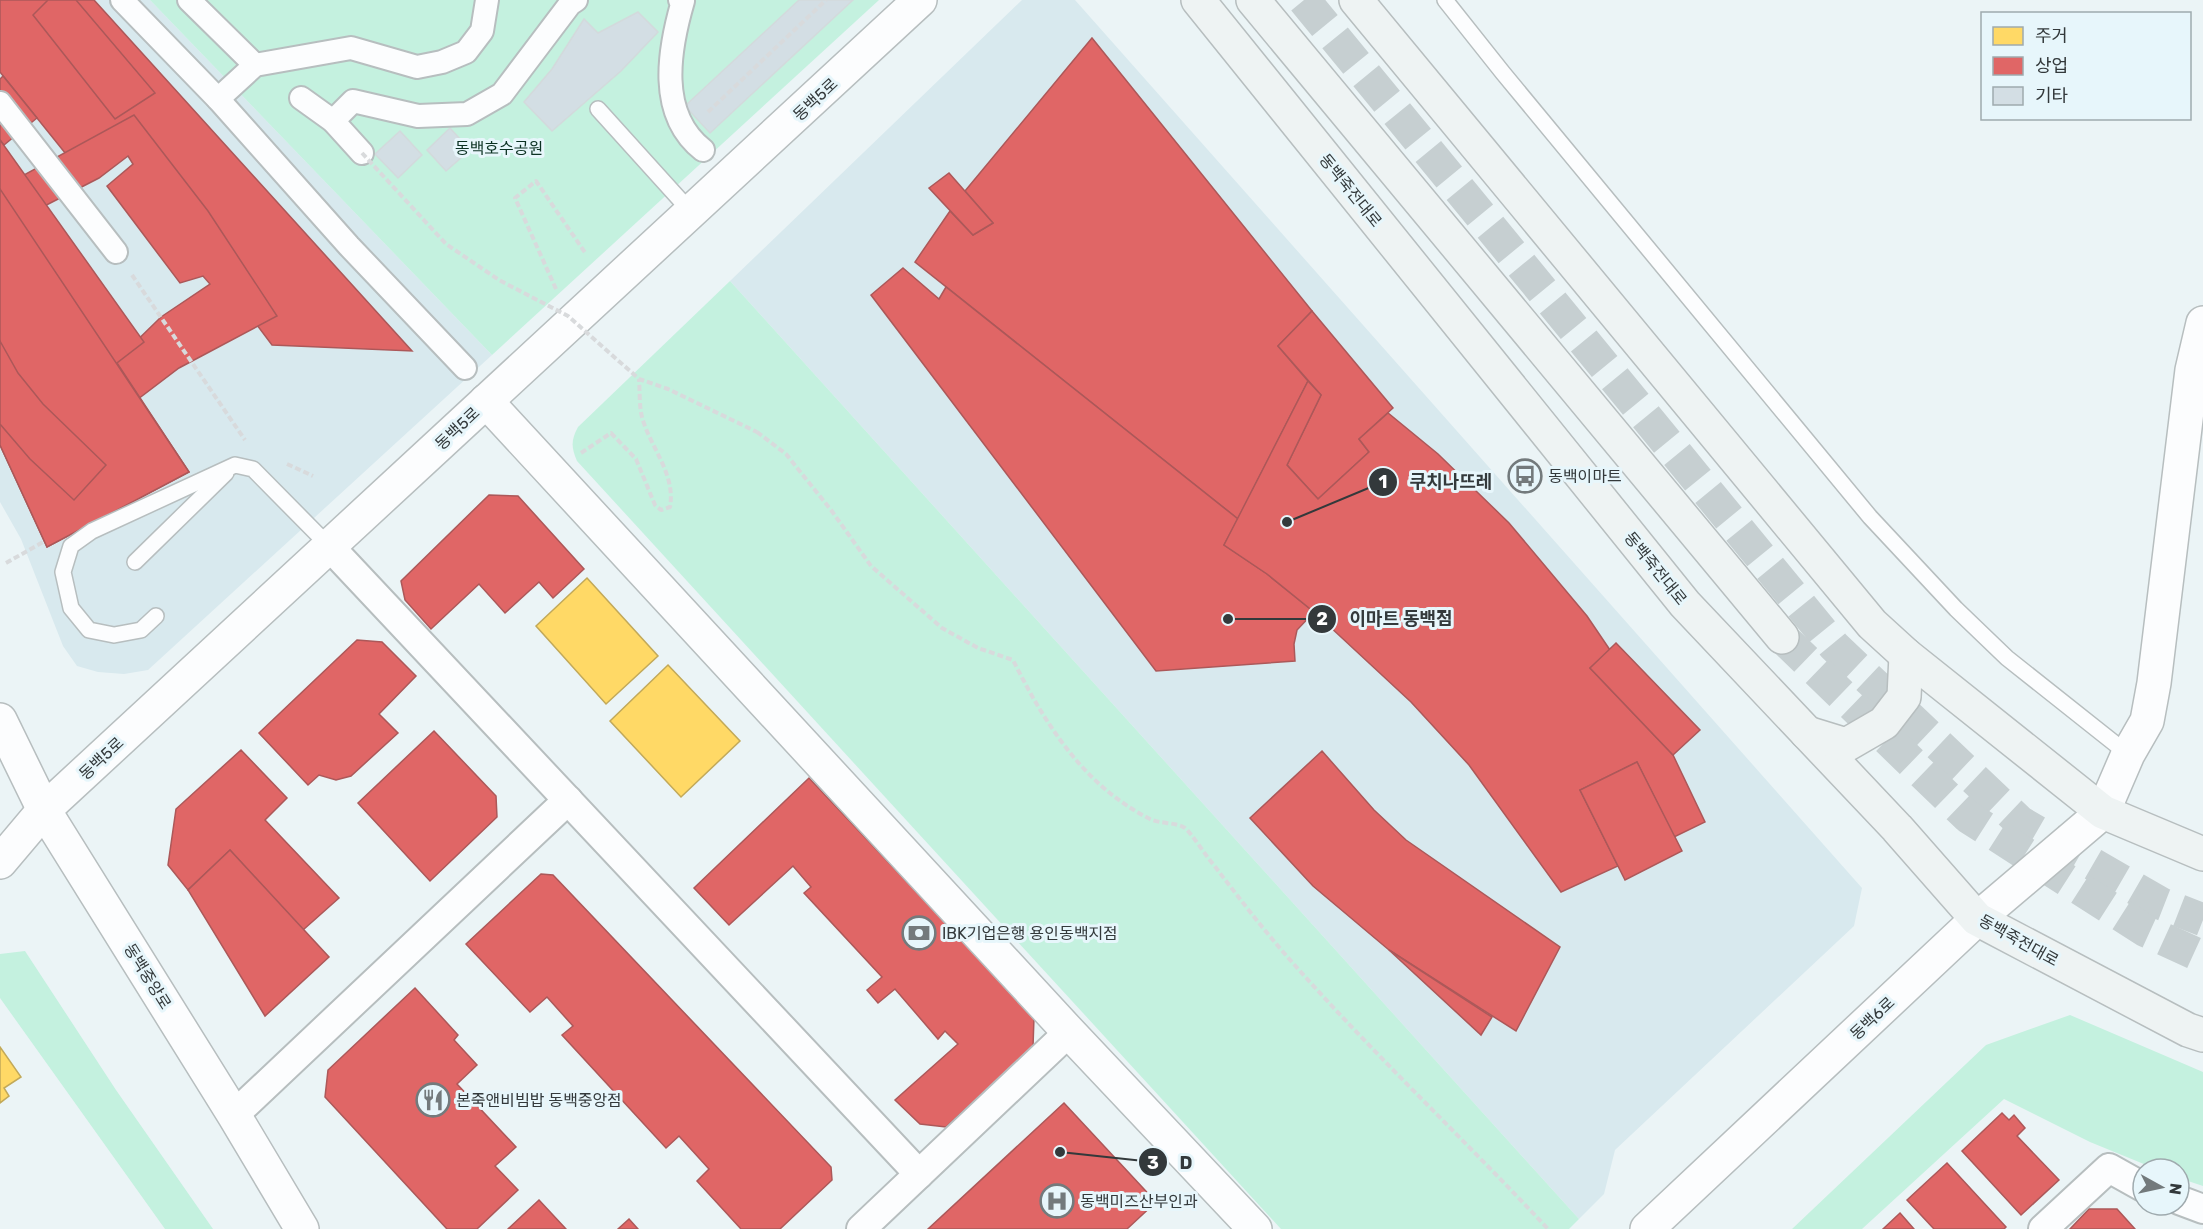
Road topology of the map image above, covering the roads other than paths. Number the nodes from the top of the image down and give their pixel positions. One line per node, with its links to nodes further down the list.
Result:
1 (122, 0): 13 (street)
2 (189, 0): 11 (street)
3 (487, 0): 11 (street)
4 (576, 0): 16 (street)
5 (680, 0): 17 (street)
6 (921, 0): 19 (street, 동백5로)
7 (1253, 0): 28 (main road)
8 (1356, 0): 29 (main road)
9 (1445, 0): 32 (lane)
10 (1200, 6): 31 (main road, 동백죽전대로)
11 (255, 65): 13 (street)
12 (301, 98): 16 (street)
13 (218, 99): 22 (street)
14 (0, 103): 20 (street)
15 (598, 109): 19 (lane)
16 (333, 121): 18 (street)
17 (703, 150)
18 (362, 153)
19 (692, 213): 23 (street, 동백5로)
20 (116, 252)
21 (2203, 325): 32 (street)
22 (465, 368)
23 (486, 401): 25 (street, 동백5로); 39 (street)
24 (235, 465): 25 (lane); 26 (lane); 27 (lane)
25 (330, 547): 33 (street); 34 (street, 동백5로)
26 (135, 562)
27 (156, 615)
28 (1782, 637)
29 (1906, 656): 31 (main road); 35 (main road)
30 (0, 720): 34 (street, 동백중앙로)
31 (1808, 733): 38 (main road, 동백죽전대로)
32 (2128, 754): 35 (street)
33 (568, 800): 41 (street); 42 (street)
34 (44, 810): 37 (street, 동백5로); 41 (street, 동백중앙로)
35 (2103, 812): 36 (main road); 38 (street, 동백6로)
36 (2203, 855)
37 (0, 862)
38 (1977, 919): 40 (main road, 동백죽전대로); 47 (street, 동백6로)
39 (1069, 1032): 42 (street); 46 (street)
40 (2203, 1035)
41 (234, 1114): 44 (street, 동백중앙로)
42 (919, 1174): 45 (street)
43 (2131, 1180): 48 (street)
44 (302, 1229)
45 (861, 1229)
46 (1255, 1229)
47 (1647, 1229)
48 (2043, 1229)

